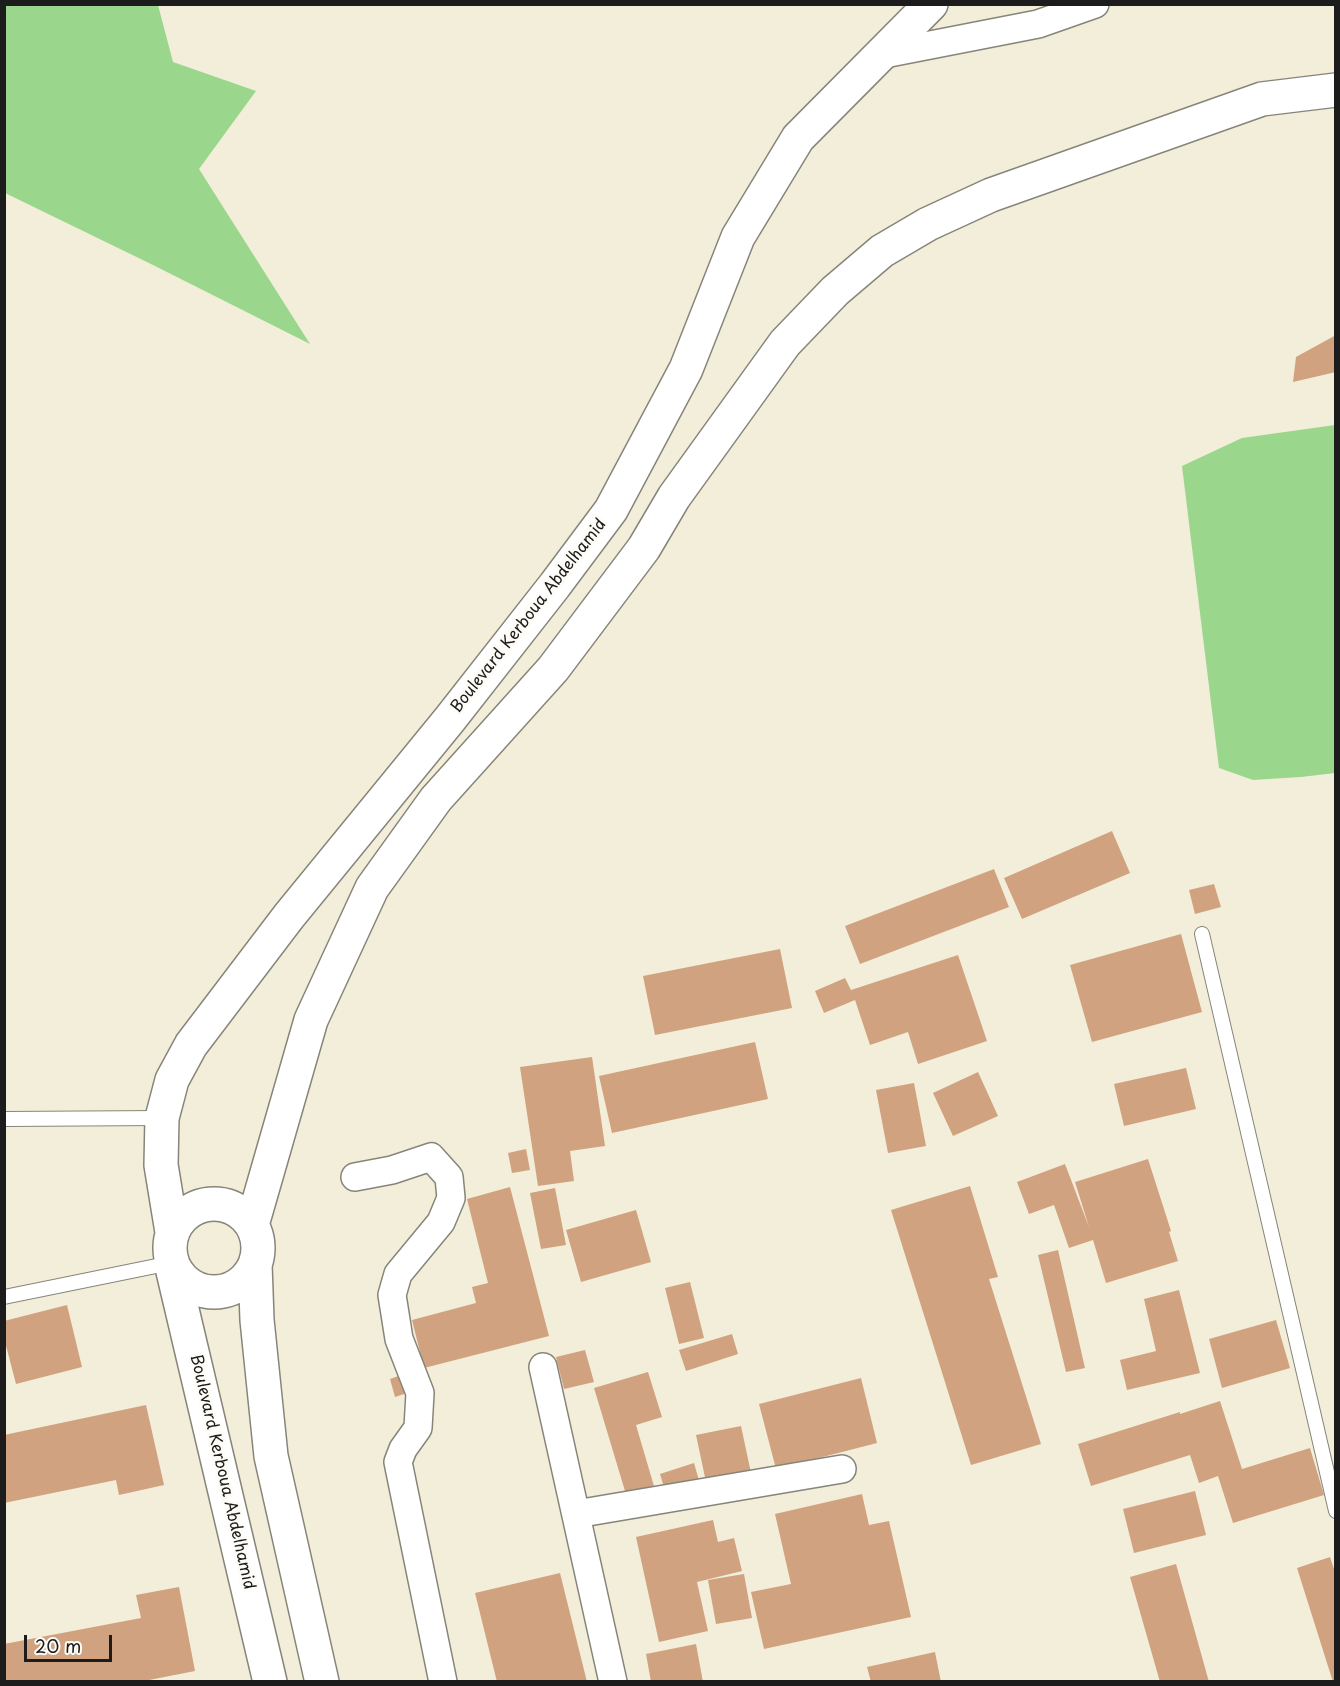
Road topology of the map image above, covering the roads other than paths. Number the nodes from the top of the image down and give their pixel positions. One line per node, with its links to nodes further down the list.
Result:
1 (931, 4): 3 (main road, Boulevard Kerboua Abdelhamid)
2 (1095, 4): 3 (street)
3 (879, 56): 5 (main road, Boulevard Kerboua Abdelhamid)
4 (1335, 90): 6 (main road)
5 (632, 470): 6 (main road); 8 (main road, Boulevard Kerboua Abdelhamid)
6 (674, 498): 11 (main road)
7 (1202, 934): 17 (lane)
8 (162, 1118): 9 (lane); 12 (main road, Boulevard Kerboua Abdelhamid)
9 (4, 1119)
10 (356, 1177): 21 (street)
11 (252, 1225): 12 (main road); 13 (main road)
12 (172, 1248): 13 (main road); 14 (lane); 19 (main road, Boulevard Kerboua Abdelhamid)
13 (255, 1264): 20 (main road)
14 (4, 1297)
15 (543, 1367): 18 (street)
16 (842, 1469): 18 (street)
17 (1335, 1511)
18 (576, 1514): 22 (street)
19 (270, 1682)
20 (322, 1682)
21 (443, 1682)
22 (613, 1682)

